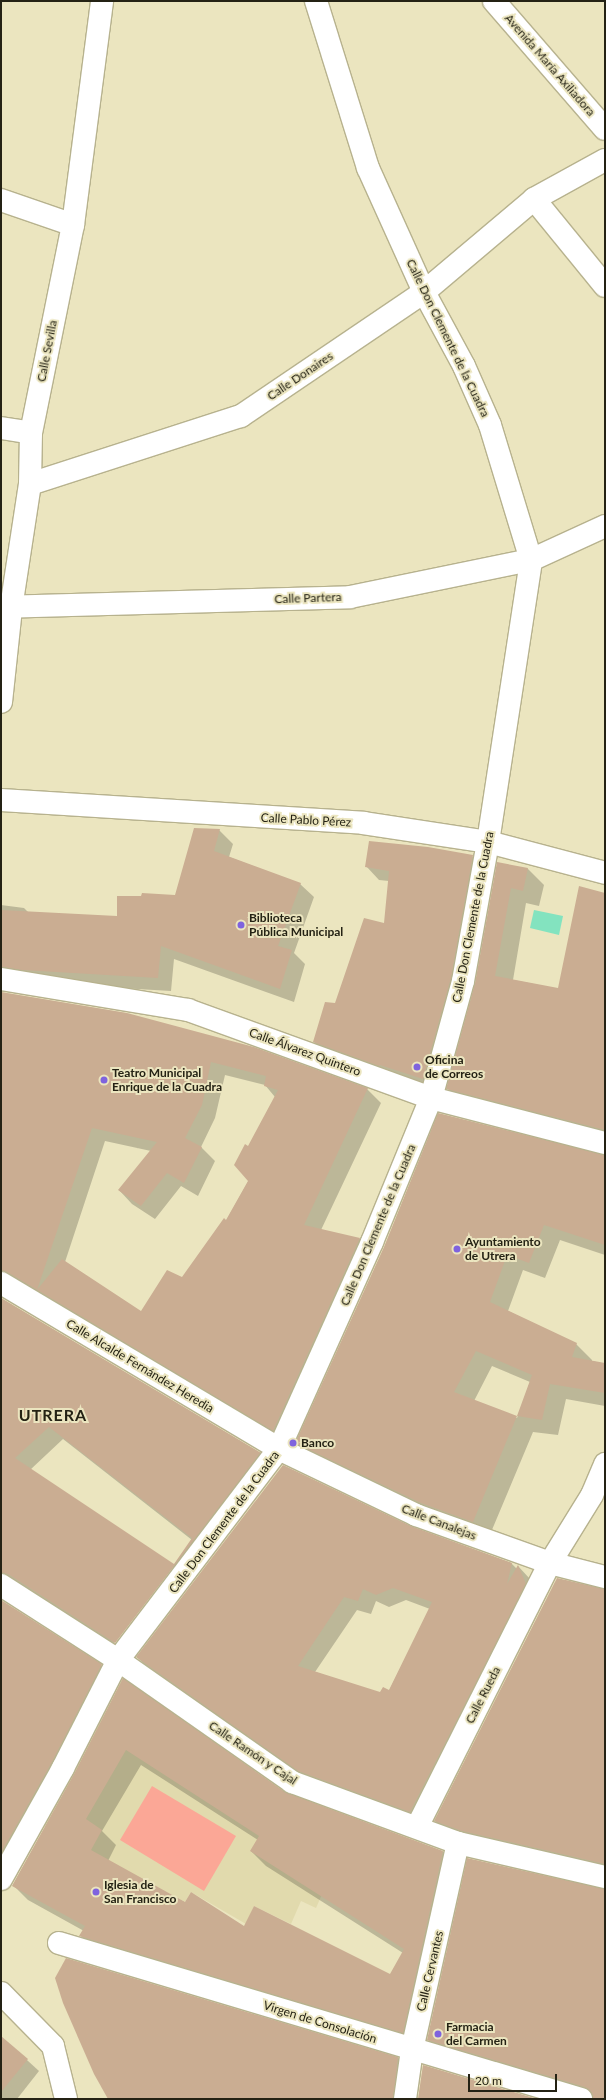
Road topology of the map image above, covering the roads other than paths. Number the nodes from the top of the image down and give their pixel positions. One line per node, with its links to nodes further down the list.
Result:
1 (102, 1): 8 (street, Calle Sevilla)
2 (316, 1): 10 (street, Calle Don Clemente de la Cuadra)
3 (494, 1): 4 (street, Avenida María Axiliadora)
4 (605, 130)
5 (605, 160): 6 (street, Calle Donaires)
6 (534, 199): 9 (street); 10 (street, Calle Donaires)
7 (1, 200): 8 (street)
8 (73, 225): 12 (street, Calle Sevilla)
9 (605, 286)
10 (424, 292): 13 (street, Calle Donaires); 15 (street, Calle Don Clemente de la Cuadra)
11 (1, 428): 12 (street)
12 (31, 433): 13 (street, Calle Sevilla)
13 (30, 484): 16 (street, Calle Sevilla)
14 (605, 526): 15 (street, Calle Partera)
15 (531, 560): 16 (street, Calle Partera); 19 (street, Calle Don Clemente de la Cuadra)
16 (6, 607): 17 (street, Calle Sevilla)
17 (1, 702)
18 (1, 800): 19 (street, Calle Pablo Pérez)
19 (488, 842): 20 (street, Calle Pablo Pérez); 22 (street, Calle Don Clemente de la Cuadra)
20 (605, 873)
21 (1, 979): 22 (street, Calle Álvarez Quintero)
22 (431, 1098): 23 (street, Calle Álvarez Quintero); 25 (street, Calle Don Clemente de la Cuadra)
23 (605, 1142)
24 (1, 1283): 25 (street, Calle Alcalde Fernández Heredia)
25 (279, 1450): 27 (street, Calle Canalejas); 30 (street, Calle Don Clemente de la Cuadra)
26 (605, 1464): 27 (street, Calle Rueda)
27 (550, 1563): 28 (street, Calle Canalejas); 31 (street, Calle Rueda)
28 (605, 1577)
29 (1, 1585): 30 (street, Calle Ramón y Cajal)
30 (118, 1660): 31 (street, Calle Ramón y Cajal); 34 (street, Calle Don Clemente de la Cuadra)
31 (417, 1828): 32 (street, Calle Ramón y Cajal)
32 (458, 1843): 33 (street, Calle Ramón y Cajal); 37 (street, Calle Cervantes)
33 (605, 1877)
34 (1, 1879)
35 (59, 1943): 37 (street, Virgen de Consolación)
36 (1, 1993): 38 (street)
37 (412, 2050): 39 (street, Calle Cervantes); 40 (street, Virgen de Consolación)
38 (59, 2096)
39 (405, 2099)
40 (581, 2099)

